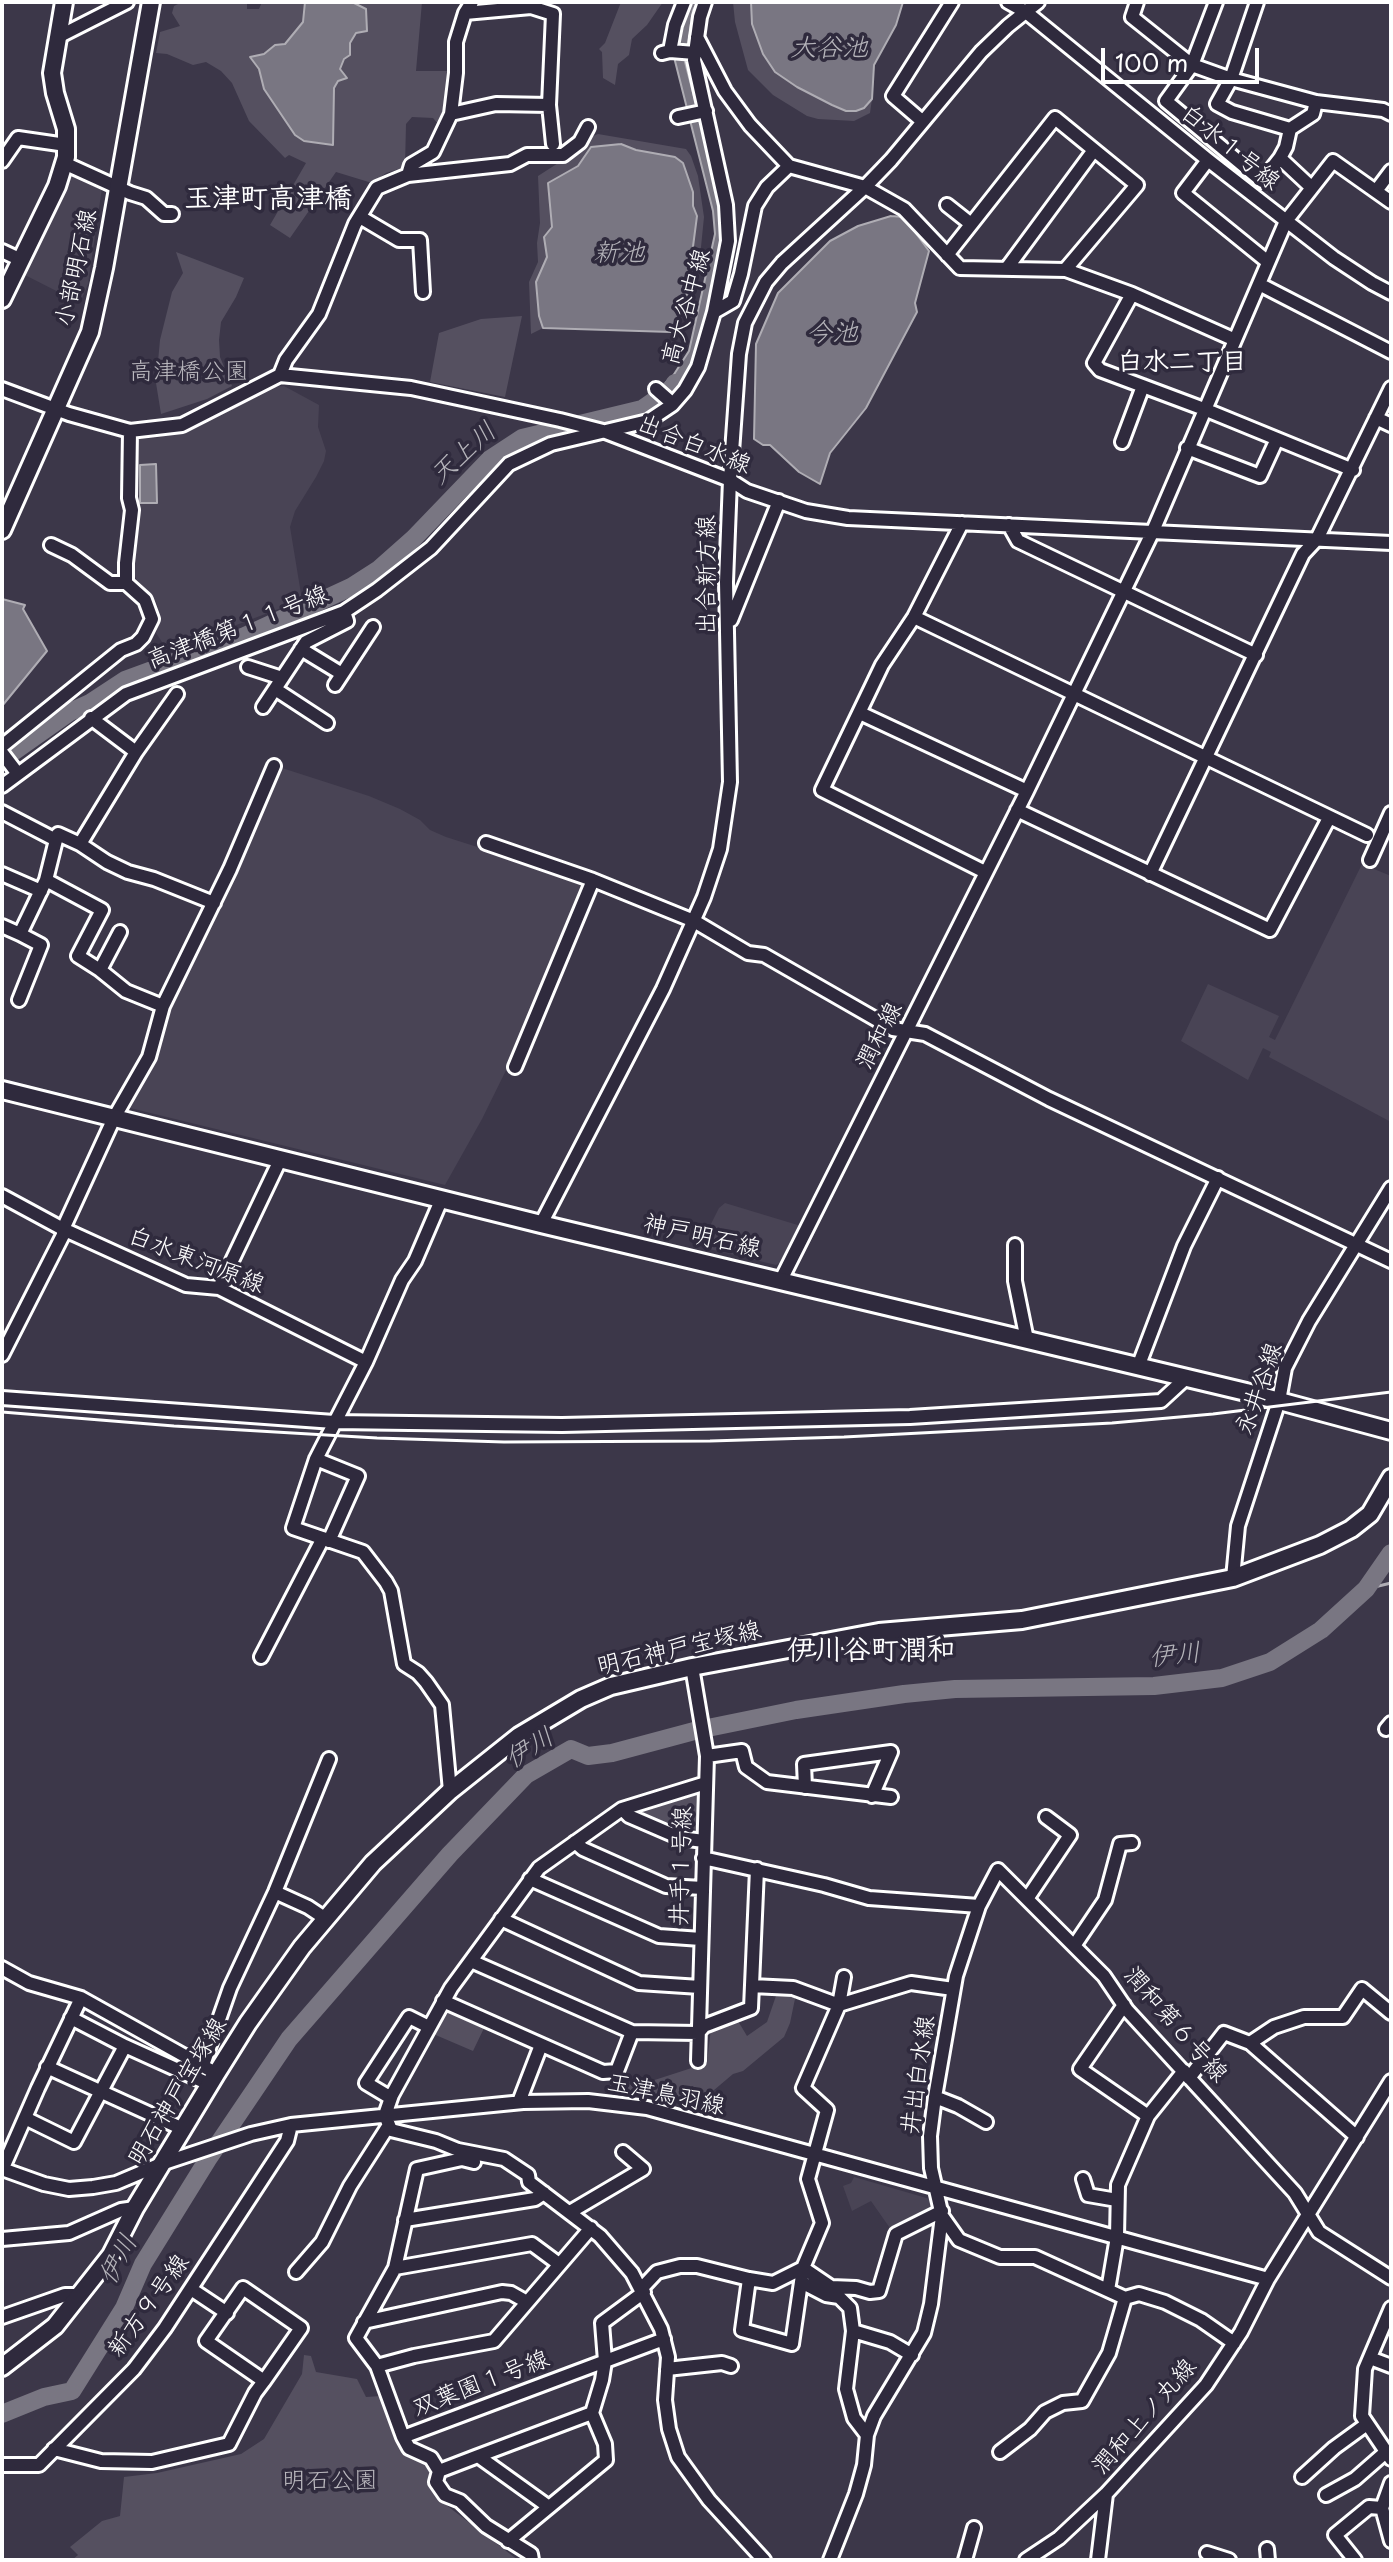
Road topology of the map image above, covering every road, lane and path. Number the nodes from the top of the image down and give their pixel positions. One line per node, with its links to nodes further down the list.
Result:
1 (64, 2): 14 (main road, 小部明石線)
2 (127, 2): 14 (street)
3 (151, 2): 40 (main road, 小部明石線)
4 (684, 2): 16 (street)
5 (705, 2): 15 (street, 高大谷中線)
6 (952, 2): 25 (street)
7 (1008, 2): 13 (street, 白水１号線)
8 (1038, 2): 13 (street, 出合新方線)
9 (1137, 2): 17 (street)
10 (1216, 2): 17 (street)
11 (1257, 2): 18 (street)
12 (468, 8): 20 (street); 22 (street)
13 (1026, 12): 25 (street, 出合新方線); 32 (street, 白水１号線)
14 (58, 37): 29 (main road, 小部明石線)
15 (697, 37): 16 (street, 高大谷中線); 35 (street)
16 (695, 53): 21 (street, 高大谷中線)
17 (1192, 65): 18 (street); 31 (street)
18 (1231, 79): 19 (street); 27 (street)
19 (1316, 102): 23 (street); 27 (street)
20 (549, 105): 22 (street); 28 (street)
21 (706, 111): 24 (street); 59 (street, 高大谷中線)
22 (451, 114): 37 (street)
23 (1391, 114)
24 (681, 116)
25 (922, 121): 38 (street, 出合新方線)
26 (588, 127): 37 (street)
27 (1290, 129): 31 (street)
28 (553, 144)
29 (66, 145): 33 (street); 34 (main road, 小部明石線)
30 (1094, 150): 47 (street); 52 (street); 53 (street)
31 (1280, 158): 39 (street)
32 (1208, 160): 46 (street, 白水１号線); 51 (street)
33 (2, 161)
34 (64, 163): 40 (street); 50 (main road, 小部明石線)
35 (789, 166): 38 (street); 59 (street)
36 (1391, 171): 41 (street)
37 (408, 175): 45 (street)
38 (865, 187): 49 (street); 78 (street, 出合新方線)
39 (1311, 187): 41 (street, 潤和線); 46 (street, 潤和線)
40 (118, 188): 44 (street); 68 (main road, 小部明石線)
41 (1376, 191): 42 (street)
42 (1391, 202)
43 (947, 205): 47 (street)
44 (172, 214)
45 (360, 217): 55 (street); 62 (street)
46 (1286, 221): 51 (street, 潤和線); 56 (street, 白水１号線)
47 (971, 224): 49 (street)
48 (2, 251): 50 (street)
49 (947, 255): 52 (street)
50 (19, 259): 58 (main road, 小部明石線)
51 (1268, 262): 54 (street, 潤和線)
52 (1007, 268): 53 (street)
53 (1065, 270): 57 (street)
54 (1259, 284): 60 (street, 潤和線); 61 (street)
55 (423, 292)
56 (1391, 293)
57 (1132, 294): 60 (street); 63 (street)
58 (2, 299)
59 (714, 312): 67 (street, 高大谷中線)
60 (1233, 339): 69 (street, 潤和線)
61 (1391, 352)
62 (280, 375): 72 (street); 73 (street, 出合白水線)
63 (1143, 386): 69 (street); 75 (street)
64 (1391, 388): 70 (street)
65 (2, 389): 68 (street)
66 (656, 389): 67 (street)
67 (673, 404): 73 (street, 高大谷中線)
68 (57, 409): 72 (street); 82 (main road, 小部明石線)
69 (1204, 409): 74 (street); 76 (street, 潤和線)
70 (1376, 418): 71 (street); 77 (street)
71 (1391, 425)
72 (130, 431): 87 (street)
73 (603, 431): 78 (street, 出合白水線); 89 (street, 高津橋第１１号線)
74 (1277, 439): 76 (street); 77 (street)
75 (1122, 442)
76 (1187, 448): 83 (street, 潤和線)
77 (1353, 470): 84 (street)
78 (730, 480): 79 (street, 出合白水線); 91 (street, 出合新方線)
79 (779, 501): 80 (street, 出合白水線); 91 (street)
80 (962, 523): 81 (street, 出合白水線); 90 (street)
81 (1009, 525): 83 (street, 出合白水線); 88 (street)
82 (2, 530)
83 (1153, 531): 84 (street, 出合白水線); 88 (street, 潤和線)
84 (1317, 539): 85 (street, 出合白水線); 94 (street)
85 (1391, 543)
86 (51, 545): 87 (street)
87 (126, 583): 103 (street)
88 (1122, 592): 94 (street); 97 (street, 潤和線)
89 (344, 612): 93 (street); 101 (street, 高津橋第１１号線)
90 (914, 617): 97 (street); 100 (street)
91 (728, 626): 126 (street, 出合新方線)
92 (373, 627): 93 (street)
93 (301, 649): 96 (street)
94 (1256, 655): 106 (street)
95 (248, 667): 96 (street)
96 (278, 683): 99 (street); 102 (street)
97 (1073, 693): 106 (street); 110 (street, 潤和線)
98 (177, 694): 104 (street)
99 (263, 707)
100 (860, 713): 110 (street); 120 (street)
101 (91, 718): 104 (street); 108 (street, 高津橋第１１号線)
102 (327, 723)
103 (2, 746)
104 (136, 752): 118 (street)
105 (2, 753): 108 (street)
106 (1207, 758): 114 (street); 122 (street)
107 (274, 766): 125 (street)
108 (18, 774): 109 (street, 高津橋第１１号線)
109 (2, 786)
110 (1027, 791): 111 (street, 潤和線)
111 (1017, 810): 120 (street, 潤和線); 122 (street)
112 (2, 812): 116 (street)
113 (1391, 813): 119 (street)
114 (1329, 818): 115 (street); 122 (street)
115 (1367, 835)
116 (56, 840): 118 (street); 124 (street)
117 (486, 843): 123 (street)
118 (80, 844): 125 (street)
119 (1370, 860)
120 (985, 872): 133 (street, 潤和線)
121 (2, 874): 124 (street)
122 (1150, 874)
123 (593, 880): 126 (street); 134 (street)
124 (43, 886): 129 (street); 130 (street)
125 (214, 903): 132 (street)
126 (694, 921): 133 (street); 142 (street, 出合新方線)
127 (3, 929): 129 (street)
128 (120, 932): 130 (street)
129 (20, 934): 131 (street)
130 (100, 970): 132 (street)
131 (19, 1000)
132 (163, 1006): 136 (street)
133 (907, 1030): 138 (street); 147 (street, 潤和線)
134 (515, 1067)
135 (2, 1090): 136 (main road, 神戸明石線)
136 (114, 1118): 137 (main road, 神戸明石線); 143 (street)
137 (280, 1160): 141 (main road, 神戸明石線); 148 (street)
138 (1218, 1178): 144 (street); 152 (street)
139 (1391, 1188): 144 (street, 永井谷線)
140 (2, 1196): 143 (street, 白水東河原線)
141 (442, 1198): 142 (main road, 神戸明石線); 151 (street)
142 (541, 1224): 147 (main road, 神戸明石線)
143 (63, 1229): 148 (street, 白水東河原線); 150 (street)
144 (1357, 1244): 146 (street); 155 (street, 永井谷線)
145 (1015, 1245): 149 (street)
146 (1391, 1261)
147 (781, 1280): 149 (main road, 神戸明石線)
148 (219, 1288): 151 (street, 白水東河原線)
149 (1027, 1340): 152 (main road, 神戸明石線)
150 (2, 1355)
151 (366, 1362): 156 (street)
152 (1138, 1367): 153 (main road, 神戸明石線)
153 (1186, 1378): 155 (main road, 神戸明石線); 156 (street)
154 (2, 1398): 156 (street)
155 (1279, 1401): 157 (main road, 神戸明石線); 161 (street, 永井谷線)
156 (334, 1422): 158 (street)
157 (1391, 1431)
158 (316, 1459): 160 (street); 160 (street)
159 (1391, 1478): 161 (main road, 明石神戸宝塚線)
160 (326, 1540): 162 (street); 168 (street)
161 (1233, 1578): 163 (main road, 明石神戸宝塚線)
162 (261, 1657)
163 (694, 1671): 164 (street, 井手１号線); 168 (main road, 明石神戸宝塚線)
164 (707, 1756): 166 (street, 井手１号線); 167 (street)
165 (329, 1759): 181 (street)
166 (706, 1783): 171 (street); 173 (street, 井手１号線)
167 (805, 1787): 169 (street); 169 (street)
168 (450, 1791): 184 (main road, 明石神戸宝塚線)
169 (872, 1796): 170 (street)
170 (891, 1797)
171 (622, 1809): 173 (street); 174 (street)
172 (1046, 1817): 182 (street)
173 (704, 1841): 176 (street, 井手１号線)
174 (575, 1842): 179 (street); 180 (street)
175 (1132, 1843): 187 (street)
176 (703, 1858): 177 (street); 180 (street, 井手１号線)
177 (757, 1869): 183 (street); 191 (street)
178 (998, 1870): 182 (street, 潤和第６号線); 183 (street, 井出白水線)
179 (530, 1879): 185 (street); 186 (street)
180 (703, 1888): 186 (street, 井手１号線)
181 (275, 1892): 184 (street); 208 (street)
182 (1027, 1899): 187 (street, 潤和第６号線)
183 (979, 1906): 193 (street, 井出白水線)
184 (326, 1919): 208 (main road, 明石神戸宝塚線)
185 (501, 1919): 188 (street); 192 (street)
186 (701, 1939): 192 (street, 井手１号線)
187 (1074, 1946): 197 (street, 潤和第６号線)
188 (471, 1961): 195 (street); 201 (street)
189 (2, 1968): 194 (street)
190 (844, 1977): 196 (street)
191 (752, 1986): 196 (street); 202 (street)
192 (700, 1987): 202 (street, 井手１号線)
193 (953, 1989): 196 (street); 212 (street, 井出白水線)
194 (81, 1998): 199 (street); 208 (street)
195 (443, 2001): 200 (street); 204 (street)
196 (839, 2005): 223 (street)
197 (1124, 2005): 209 (street, 潤和第６号線); 215 (street)
198 (1391, 2013): 203 (street)
199 (71, 2018): 205 (street); 207 (street)
200 (429, 2027): 213 (street); 213 (street)
201 (632, 2032): 202 (street); 204 (street)
202 (698, 2033): 206 (street, 井手１号線)
203 (1250, 2043): 209 (street); 221 (street)
204 (541, 2045): 214 (street)
205 (125, 2046): 208 (street); 211 (street)
206 (698, 2061)
207 (47, 2067): 211 (street); 216 (street)
208 (210, 2074): 220 (main road, 明石神戸宝塚線)
209 (1187, 2074): 215 (street); 234 (street, 潤和第６号線)
210 (1391, 2081): 221 (street, 潤和上ノ丸線)
211 (101, 2093): 216 (street); 220 (street)
212 (935, 2097): 218 (street); 228 (street, 井出白水線)
213 (391, 2098): 217 (street)
214 (519, 2102): 217 (street, 玉津鳥羽線); 223 (street, 玉津鳥羽線)
215 (1148, 2116): 230 (street)
216 (25, 2118): 225 (street)
217 (387, 2120): 219 (street, 玉津鳥羽線); 227 (street); 241 (street)
218 (986, 2122)
219 (291, 2125): 224 (street, 玉津鳥羽線); 246 (street, 新方９号線)
220 (183, 2129): 224 (main road, 明石神戸宝塚線)
221 (1357, 2137): 234 (street, 潤和上ノ丸線)
222 (623, 2152): 232 (street)
223 (815, 2153): 228 (street, 玉津鳥羽線); 242 (street)
224 (161, 2164): 225 (street, 玉津鳥羽線); 231 (main road, 明石神戸宝塚線)
225 (2, 2169)
226 (1083, 2179): 230 (street)
227 (529, 2182): 229 (street); 235 (street)
228 (936, 2187): 233 (street, 井出白水線); 237 (street, 玉津鳥羽線)
229 (544, 2193): 232 (street); 235 (street)
230 (1117, 2200): 237 (street)
231 (135, 2208): 238 (street); 250 (main road, 明石神戸宝塚線)
232 (570, 2212): 236 (street)
233 (942, 2213): 248 (street); 249 (street); 262 (street, 井出白水線)
234 (1308, 2217): 243 (street, 潤和第６号線); 245 (street, 潤和上ノ丸線)
235 (405, 2220): 240 (street)
236 (591, 2228): 239 (street); 247 (street)
237 (1117, 2237): 245 (street, 玉津鳥羽線); 248 (street)
238 (2, 2239)
239 (559, 2264): 240 (street); 252 (street)
240 (395, 2268): 256 (street)
241 (296, 2272)
242 (802, 2275): 244 (street); 244 (street); 249 (street)
243 (1391, 2278)
244 (749, 2279): 247 (street)
245 (1268, 2279): 260 (street, 潤和上ノ丸線)
246 (191, 2289): 254 (street); 275 (street, 新方９号線)
247 (643, 2290): 259 (street); 264 (street)
248 (1108, 2290): 251 (street)
249 (834, 2292): 257 (street)
250 (81, 2295): 255 (street); 268 (main road, 明石神戸宝塚線)
251 (1125, 2298): 260 (street); 276 (street)
252 (527, 2302): 256 (street); 265 (street)
253 (1391, 2308): 263 (street)
254 (227, 2313): 270 (street); 270 (street)
255 (2, 2317)
256 (364, 2322): 258 (street)
257 (853, 2331): 262 (street); 273 (street)
258 (356, 2338): 261 (street); 265 (street)
259 (664, 2339): 264 (street, 双葉園１号線); 269 (street)
260 (1234, 2343): 283 (street, 潤和上ノ丸線)
261 (344, 2348)
262 (912, 2355): 273 (street, 井出白水線)
263 (1370, 2358): 267 (street); 272 (street)
264 (605, 2361): 271 (street); 274 (street, 双葉園１号線)
265 (377, 2366): 274 (street)
266 (731, 2366): 269 (street)
267 (1391, 2366)
268 (2, 2367)
269 (667, 2369): 292 (street)
270 (264, 2381): 275 (street)
271 (592, 2413): 278 (street); 285 (street)
272 (1367, 2424): 277 (street); 281 (street)
273 (867, 2435): 293 (street, 井出白水線)
274 (403, 2437): 280 (street, 双葉園１号線)
275 (54, 2449): 279 (street, 新方９号線)
276 (1000, 2452)
277 (1389, 2455): 284 (street)
278 (478, 2456): 280 (street); 285 (street)
279 (2, 2465)
280 (439, 2471): 288 (street, 双葉園１号線)
281 (1302, 2477)
282 (1391, 2483): 286 (street)
283 (1106, 2494): 295 (street, 潤和上ノ丸線); 296 (street)
284 (1326, 2495)
285 (549, 2507): 288 (street)
286 (1382, 2508): 289 (street); 298 (street)
287 (974, 2528): 294 (street)
288 (508, 2541): 291 (street, 双葉園１号線)
289 (1391, 2541)
290 (1207, 2553): 297 (street)
291 (532, 2560)
292 (764, 2560)
293 (830, 2560)
294 (965, 2560)
295 (1026, 2560)
296 (1098, 2560)
297 (1229, 2560)
298 (1355, 2560)

